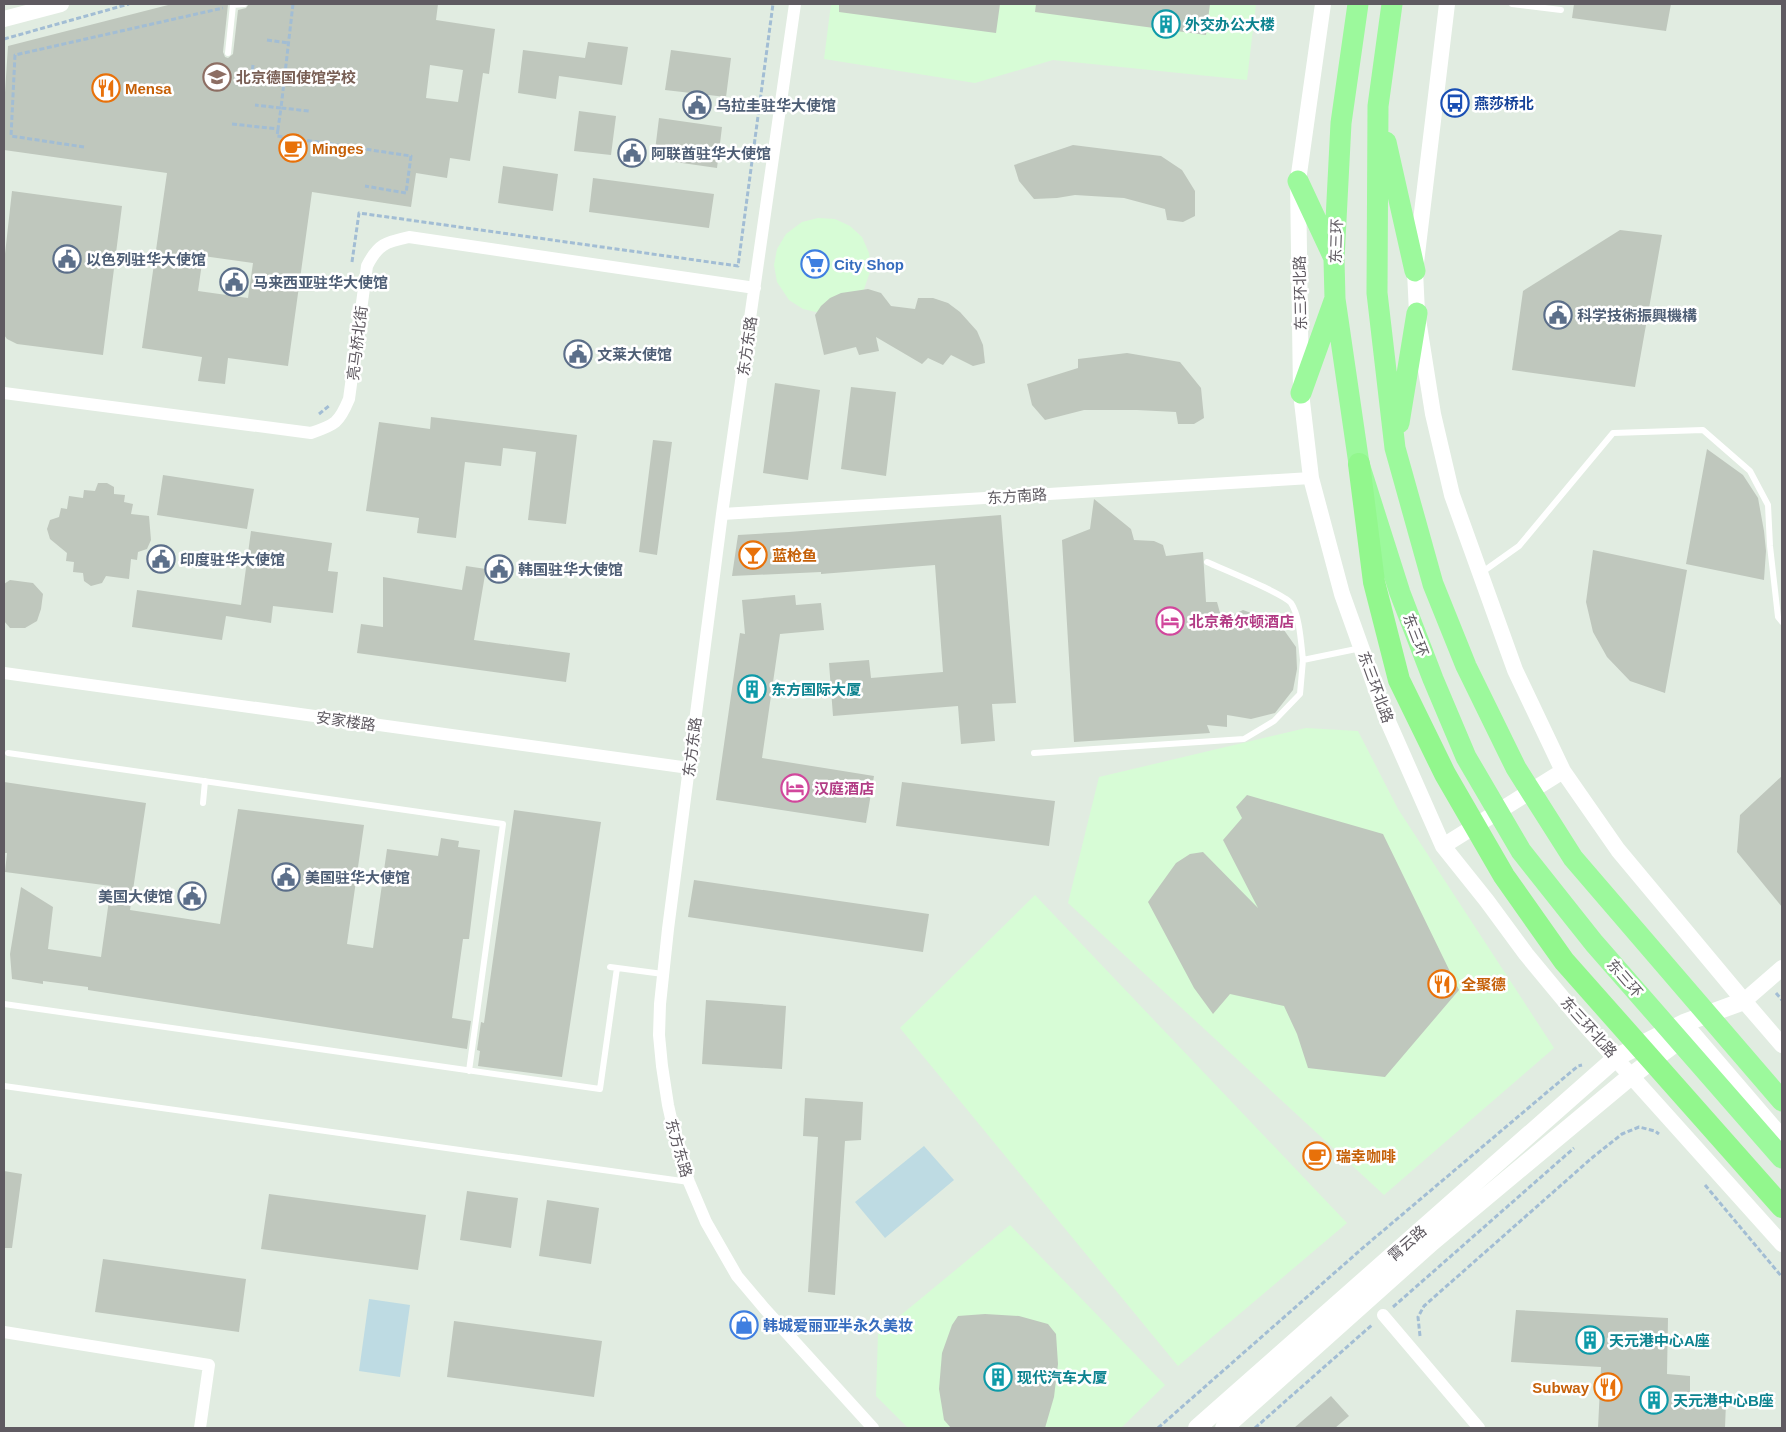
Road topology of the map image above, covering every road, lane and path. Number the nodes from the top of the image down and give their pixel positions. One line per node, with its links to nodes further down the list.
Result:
1 (61, 4): 14 (street)
2 (128, 4): 15 (path)
3 (244, 4): 12 (lane)
4 (293, 4): 17 (path)
5 (773, 4): 33 (path)
6 (795, 4): 35 (street, 东方东路)
7 (1323, 4): 30 (street, 东三环北路)
8 (1358, 4): 32 (highway, 东三环)
9 (1392, 4): 24 (highway)
10 (1447, 4): 34 (street)
11 (1512, 4): 13 (lane)
12 (234, 5): 18 (lane); 29 (path)
13 (1561, 10)
14 (4, 20)
15 (4, 39)
16 (267, 40): 17 (path)
17 (289, 43): 22 (path)
18 (228, 52)
19 (253, 65): 21 (path)
20 (244, 73): 21 (path)
21 (252, 74): 22 (path)
22 (284, 78): 25 (path)
23 (255, 105): 25 (path)
24 (1378, 106): 34 (highway); 42 (highway)
25 (281, 108): 26 (path); 28 (path)
26 (309, 111)
27 (232, 124): 28 (path)
28 (278, 130): 31 (path)
29 (84, 147)
30 (1298, 181): 32 (highway); 39 (street, 东三环北路)
31 (365, 186)
32 (1334, 259): 36 (highway, 东三环)
33 (351, 270)
34 (1415, 271): 37 (street)
35 (755, 288): 38 (street, 亮马桥北街); 45 (street, 东方东路)
36 (1335, 299): 39 (highway); 43 (highway, 东三环)
37 (1418, 313): 42 (highway); 47 (street)
38 (4, 393)
39 (1301, 393): 44 (street, 东三环北路)
40 (333, 403): 41 (path)
41 (318, 415)
42 (1395, 448): 70 (highway)
43 (1359, 464): 74 (highway, 东三环); 77 (highway)
44 (1311, 478): 45 (street, 东方南路); 49 (street, 东三环北路)
45 (722, 514): 54 (street, 东方东路)
46 (1207, 562): 50 (lane)
47 (1480, 573): 48 (lane); 55 (street)
48 (1782, 622)
49 (1362, 648): 50 (lane); 58 (street, 东三环北路)
50 (1303, 660): 53 (lane)
51 (4, 673): 54 (street, 安家楼路)
52 (8, 753): 56 (lane)
53 (1034, 753)
54 (689, 768): 60 (street, 东方东路)
55 (1563, 771): 58 (street); 61 (street)
56 (205, 781): 57 (lane); 67 (lane)
57 (202, 803)
58 (1443, 846): 65 (street, 东三环北路)
59 (1782, 968): 61 (street)
60 (663, 974): 67 (lane); 75 (street, 东方东路)
61 (1744, 1002): 63 (main road); 64 (street)
62 (4, 1004): 67 (lane)
63 (1688, 1027): 65 (main road, 霄云路); 68 (main road, 霄云路); 72 (street)
64 (1782, 1045)
65 (1616, 1058): 68 (street, 东三环北路); 87 (main road, 霄云路)
66 (1588, 1064): 86 (path)
67 (469, 1071)
68 (1631, 1076): 78 (street, 东三环北路); 88 (main road, 霄云路)
69 (4, 1086): 75 (lane)
70 (1782, 1101)
71 (1661, 1135): 83 (path)
72 (1782, 1137)
73 (1581, 1142): 81 (path)
74 (1782, 1158)
75 (689, 1182): 85 (street, 东方东路)
76 (1704, 1184): 80 (path)
77 (1782, 1208): 78 (street)
78 (1764, 1225): 79 (street, 东三环北路)
79 (1782, 1244)
80 (1782, 1277)
81 (1383, 1315): 89 (path); 90 (street)
82 (4, 1332): 84 (street)
83 (1421, 1339)
84 (200, 1428)
85 (873, 1428)
86 (1158, 1428)
87 (1197, 1428)
88 (1224, 1428)
89 (1256, 1428)
90 (1480, 1428)

